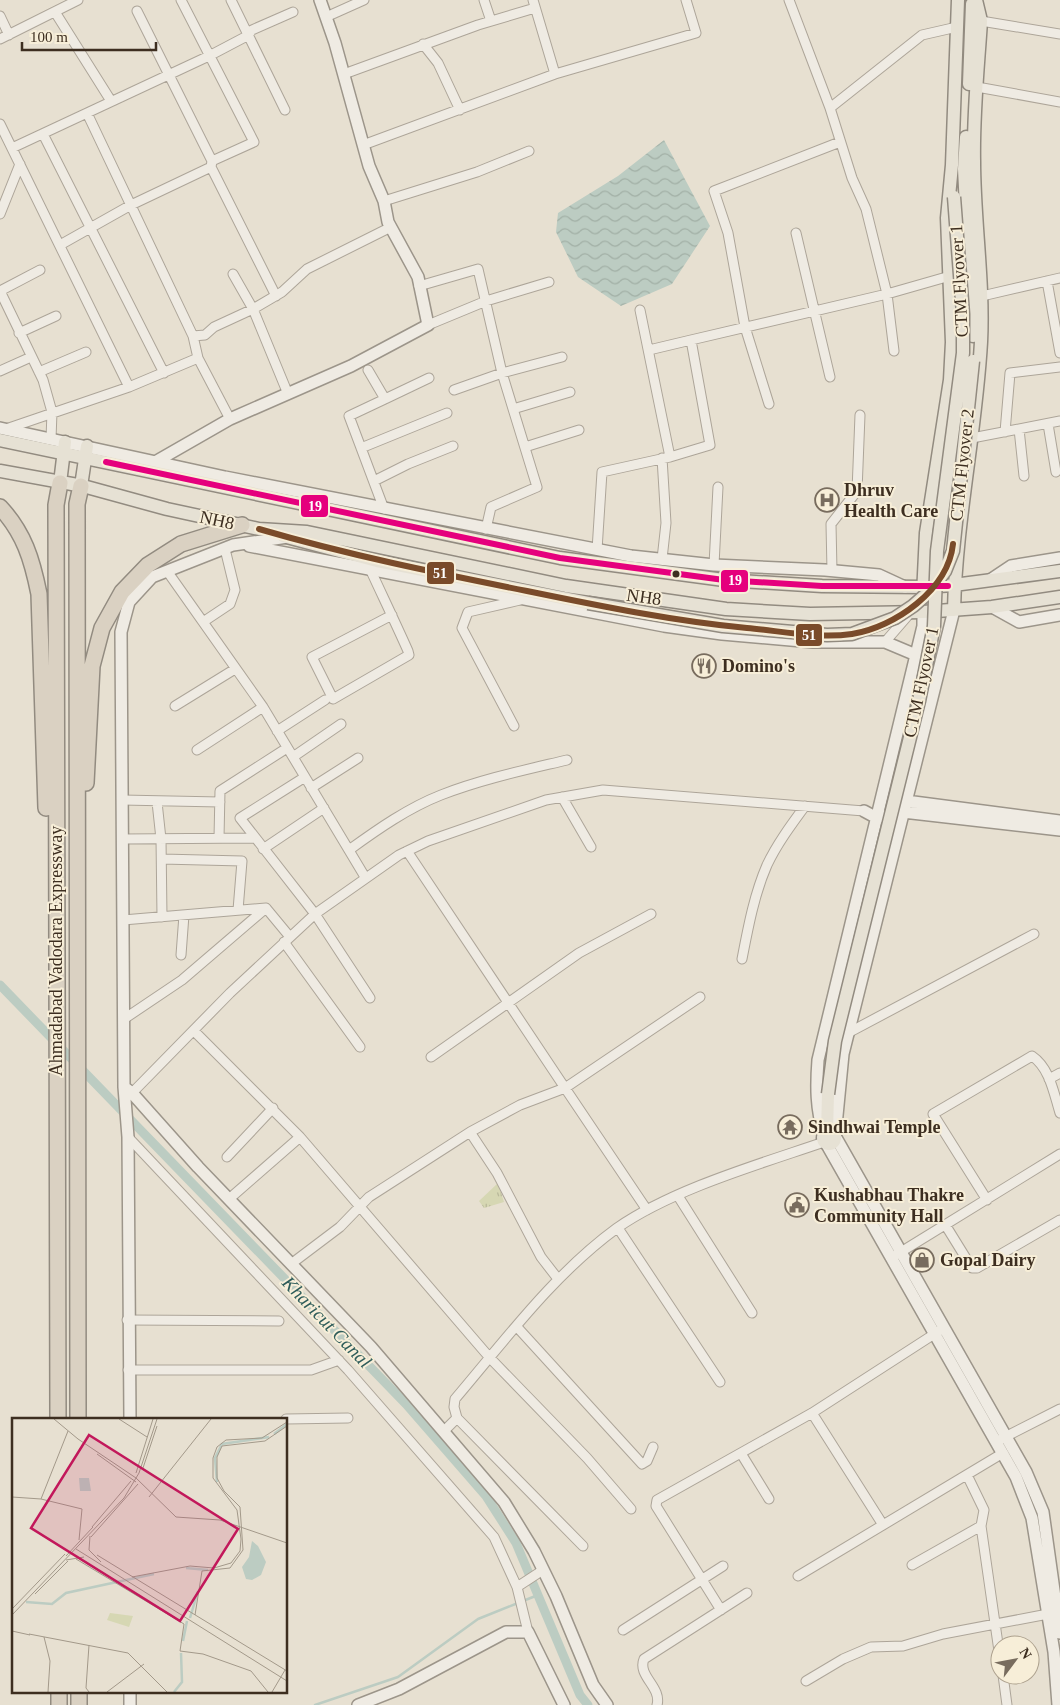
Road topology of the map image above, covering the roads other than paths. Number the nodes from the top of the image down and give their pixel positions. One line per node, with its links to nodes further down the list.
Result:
1 (78, 0): 14 (street)
2 (181, 0): 26 (street)
3 (231, 0): 23 (street)
4 (320, 0): 17 (street)
5 (364, 0): 17 (street)
6 (484, 0): 19 (street)
7 (686, 0): 28 (street)
8 (789, 0): 33 (street)
9 (958, 0): 20 (main road)
10 (972, 0): 18 (main road, CTM Flyover 2)
11 (976, 0): 18 (main road)
12 (534, 4): 19 (street); 28 (street)
13 (137, 11): 29 (street)
14 (55, 12): 22 (street); 31 (street)
15 (293, 12): 23 (street)
16 (0, 16): 22 (street)
17 (326, 17): 27 (street)
18 (976, 19): 21 (street); 30 (main road); 126 (main road, CTM Flyover 2, bridge)
19 (491, 21): 25 (street)
20 (957, 27): 33 (street); 45 (main road)
21 (1060, 34)
22 (9, 35): 24 (street)
23 (247, 36): 26 (street); 34 (street)
24 (0, 39)
25 (423, 44): 27 (street); 35 (street)
26 (209, 56): 29 (street); 44 (street)
27 (344, 74): 40 (street)
28 (555, 74): 35 (street)
29 (167, 75): 31 (street); 44 (street)
30 (977, 87): 32 (street); 62 (main road)
31 (111, 101): 36 (street)
32 (1060, 102)
33 (830, 108): 39 (street)
34 (285, 110)
35 (460, 110): 40 (street)
36 (87, 113): 38 (street); 47 (street)
37 (1, 128): 41 (street)
38 (43, 134): 41 (street); 50 (street)
39 (840, 142): 60 (street); 69 (street)
40 (363, 145): 46 (street)
41 (12, 148): 43 (street)
42 (529, 151): 46 (street)
43 (20, 164): 48 (street); 52 (street)
44 (211, 164): 47 (street); 61 (street)
45 (952, 166): 55 (main road); 218 (main road, CTM Flyover 1, bridge)
46 (384, 201): 49 (street)
47 (131, 205): 50 (street); 71 (street)
48 (0, 214)
49 (391, 227): 59 (street); 61 (street)
50 (90, 230): 52 (street); 84 (street)
51 (796, 233): 66 (street)
52 (60, 245): 88 (street)
53 (40, 270): 70 (street)
54 (233, 274): 64 (street)
55 (950, 276): 60 (street); 142 (main road)
56 (1060, 278): 57 (street)
57 (1047, 281): 62 (street); 76 (street)
58 (549, 282): 63 (street)
59 (419, 286): 63 (street); 68 (street)
60 (887, 294): 66 (street); 74 (street)
61 (276, 296): 64 (street)
62 (982, 296): 105 (main road)
63 (486, 301): 68 (street); 85 (street)
64 (253, 309): 71 (street); 91 (street)
65 (640, 310): 73 (street)
66 (814, 311): 69 (street); 86 (street)
67 (56, 316): 70 (street)
68 (428, 325): 91 (street)
69 (745, 327): 72 (street); 93 (street)
70 (19, 333): 77 (street)
71 (193, 336): 79 (street)
72 (691, 340): 73 (street); 112 (street)
73 (649, 350): 112 (street)
74 (894, 351)
75 (86, 352): 83 (street)
76 (1060, 353)
77 (31, 357): 82 (street); 83 (street)
78 (562, 357): 85 (street)
79 (198, 358): 84 (street); 98 (street)
80 (1060, 367): 103 (street)
81 (368, 370): 92 (street)
82 (0, 371)
83 (39, 372): 95 (street)
84 (164, 373): 88 (street)
85 (502, 373): 89 (street); 94 (street)
86 (830, 377)
87 (429, 378): 92 (street)
88 (129, 387): 95 (street)
89 (454, 390)
90 (570, 392): 94 (street)
91 (288, 394): 98 (street)
92 (385, 399): 109 (street)
93 (769, 404)
94 (513, 410): 110 (street)
95 (52, 412): 104 (street); 106 (street)
96 (446, 412): 109 (street)
97 (860, 414): 137 (street)
98 (230, 419): 113 (street)
99 (1060, 421): 100 (street)
100 (1048, 424): 101 (street); 115 (street)
101 (1019, 429): 103 (street); 116 (street)
102 (579, 430): 110 (street)
103 (1006, 432): 105 (street)
104 (2, 433): 106 (street); 108 (main road, NH8)
105 (972, 438): 140 (main road)
106 (51, 439): 108 (street)
107 (453, 446): 117 (street)
108 (64, 447): 111 (main road, NH8); 118 (main road)
109 (361, 448): 117 (street)
110 (525, 448): 125 (street)
111 (86, 451): 113 (street); 119 (main road); 131 (main road, NH8)
112 (666, 458): 130 (street); 133 (street)
113 (155, 462): 122 (street)
114 (0, 470): 118 (main road, NH8)
115 (1056, 472)
116 (1024, 476)
117 (374, 481): 122 (street)
118 (60, 483): 119 (main road, NH8); 189 (highway, Ahmadabad Vadodara Expressway)
119 (80, 486): 123 (main road, NH8); 186 (highway, Ahmadabad Vadodara Expressway)
120 (718, 487): 134 (street)
121 (0, 506): 189 (highway)
122 (384, 509): 125 (street)
123 (242, 525): 124 (main road, NH8); 186 (highway)
124 (259, 529): 126 (main road, CTM Flyover 2); 147 (main road, NH8)
125 (486, 529): 127 (street)
126 (288, 538): 128 (street)
127 (559, 542): 130 (street); 131 (street)
128 (241, 544): 129 (street); 136 (street)
129 (224, 548): 135 (street); 150 (street)
130 (597, 550): 133 (street)
131 (556, 558): 141 (main road, NH8)
132 (1060, 558): 139 (street)
133 (662, 559): 134 (street)
134 (714, 565): 137 (street)
135 (167, 571): 150 (street); 168 (street)
136 (371, 571): 144 (street); 148 (street)
137 (832, 571): 141 (street)
138 (1060, 571): 139 (main road, NH8)
139 (990, 580): 140 (main road, NH8)
140 (954, 585): 142 (main road, NH8); 146 (main road)
141 (905, 587): 142 (main road, NH8)
142 (923, 587): 147 (main road)
143 (1060, 597): 145 (main road, NH8)
144 (522, 599): 151 (street); 158 (street)
145 (992, 607): 146 (main road, NH8); 149 (street)
146 (954, 610): 147 (main road, NH8); 172 (street)
147 (917, 612): 151 (street); 152 (street)
148 (392, 615): 148 (street)
149 (1060, 615)
150 (203, 622): 153 (street)
151 (886, 642): 152 (street)
152 (916, 655): 175 (street)
153 (236, 669): 155 (street); 156 (street)
154 (325, 700): 159 (street)
155 (175, 706)
156 (262, 707): 159 (street); 161 (street)
157 (341, 724): 162 (street)
158 (514, 726)
159 (277, 731): 160 (street)
160 (287, 748): 162 (street); 170 (street)
161 (197, 750)
162 (293, 757): 165 (street)
163 (358, 758): 166 (street)
164 (567, 760): 184 (street)
165 (304, 777): 166 (street); 179 (street)
166 (311, 788): 173 (street)
167 (562, 797): 171 (street); 182 (street); 185 (street)
168 (122, 800): 169 (street); 180 (street)
169 (157, 802): 170 (street); 181 (street)
170 (220, 802): 178 (street)
171 (805, 806): 174 (street); 200 (street)
172 (904, 807): 175 (street); 176 (street); 177 (street); 206 (street)
173 (324, 808): 183 (street); 184 (street)
174 (864, 811): 175 (street)
175 (878, 813): 218 (street)
176 (1060, 821)
177 (1060, 830)
178 (219, 838): 179 (street); 181 (street)
179 (255, 838): 183 (street)
180 (123, 839): 181 (street); 196 (street)
181 (161, 839): 187 (street)
182 (591, 847)
183 (263, 850): 192 (street)
184 (349, 850): 188 (street)
185 (407, 851): 188 (street); 203 (street)
186 (77, 857): 247 (highway, Ahmadabad Vadodara Expressway)
187 (162, 859): 191 (street); 195 (street)
188 (365, 877): 192 (street)
189 (56, 904): 246 (highway, Ahmadabad Vadodara Expressway)
190 (266, 908): 191 (street); 198 (street); 204 (street)
191 (238, 910): 194 (street)
192 (315, 914): 198 (street); 202 (street)
193 (650, 914): 203 (street)
194 (184, 915): 195 (street); 199 (street)
195 (162, 917): 196 (street)
196 (123, 920): 204 (street)
197 (1034, 934): 206 (street)
198 (287, 940): 205 (street); 207 (street)
199 (181, 955)
200 (742, 959)
201 (700, 997): 211 (street)
202 (370, 998)
203 (507, 1001): 208 (street); 211 (street)
204 (124, 1018): 212 (street)
205 (194, 1031): 212 (street); 213 (street)
206 (848, 1033): 218 (street)
207 (360, 1047)
208 (431, 1057)
209 (1060, 1073): 210 (street)
210 (1050, 1079): 214 (street); 224 (street)
211 (565, 1088): 215 (street); 226 (street)
212 (128, 1090): 216 (street); 223 (street)
213 (272, 1108): 217 (street); 220 (street)
214 (1060, 1113)
215 (470, 1132): 225 (street); 233 (street)
216 (128, 1137): 235 (street); 241 (street)
217 (300, 1137): 223 (street); 225 (street)
218 (827, 1138): 221 (street); 222 (street)
219 (1060, 1154): 224 (street)
220 (227, 1157)
221 (853, 1178): 230 (street); 231 (street)
222 (678, 1196): 226 (street); 234 (street)
223 (229, 1199): 232 (street)
224 (987, 1200): 228 (street)
225 (359, 1207): 232 (street); 240 (street)
226 (647, 1210): 229 (street)
227 (1060, 1220): 228 (street)
228 (946, 1226): 230 (street)
229 (618, 1228): 233 (street); 243 (street)
230 (902, 1251): 231 (street); 238 (street)
231 (891, 1258): 239 (street)
232 (291, 1264): 252 (street)
233 (558, 1279): 237 (street)
234 (752, 1313)
235 (128, 1320): 236 (street); 242 (street)
236 (279, 1321)
237 (517, 1327): 240 (street); 254 (street)
238 (945, 1327): 239 (street); 253 (street)
239 (935, 1334): 245 (street); 253 (street)
240 (490, 1358): 250 (street); 259 (street)
241 (339, 1360): 242 (street); 269 (street)
242 (128, 1370): 248 (street)
243 (720, 1382)
244 (1060, 1409): 253 (street)
245 (812, 1413): 256 (street); 260 (street)
246 (58, 1418)
247 (78, 1418)
248 (130, 1418)
249 (348, 1418): 251 (street)
250 (457, 1418): 252 (street); 262 (street)
251 (288, 1419)
252 (444, 1431): 265 (street)
253 (1002, 1439): 255 (street); 266 (street)
254 (652, 1447)
255 (1003, 1453): 257 (street); 266 (street)
256 (742, 1454): 258 (street); 268 (street)
257 (967, 1475): 260 (street); 261 (street)
258 (769, 1499)
259 (631, 1509)
260 (883, 1525): 267 (street)
261 (981, 1526): 263 (street); 273 (street)
262 (583, 1546)
263 (912, 1565)
264 (723, 1566): 268 (street)
265 (543, 1570): 269 (street); 288 (street)
266 (1051, 1572): 272 (street); 276 (street)
267 (798, 1576)
268 (701, 1580): 271 (street); 274 (street)
269 (517, 1586): 275 (street)
270 (747, 1593): 271 (street)
271 (720, 1610): 289 (street)
272 (1048, 1614): 273 (street); 291 (street)
273 (995, 1624): 277 (street); 278 (street)
274 (623, 1630)
275 (528, 1632): 286 (street); 287 (street)
276 (1060, 1633)
277 (997, 1635)
278 (806, 1681)
279 (1004, 1685): 290 (street)
280 (59, 1692): 283 (highway)
281 (79, 1692): 284 (highway)
282 (130, 1692): 285 (street)
283 (59, 1705)
284 (79, 1705)
285 (130, 1705)
286 (358, 1705)
287 (564, 1705)
288 (607, 1705)
289 (657, 1705)
290 (1007, 1705)
291 (1058, 1705)

